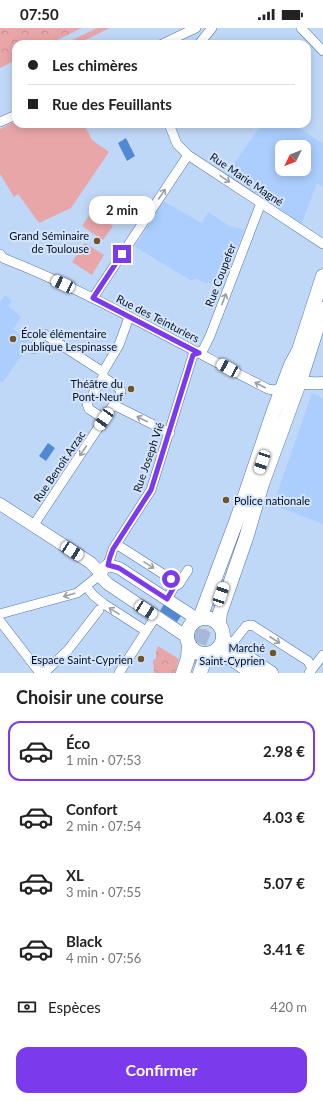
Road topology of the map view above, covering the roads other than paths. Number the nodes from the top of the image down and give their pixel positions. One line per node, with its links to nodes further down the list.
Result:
1 (196, 28): 4 (street)
2 (212, 28): 5 (street)
3 (301, 28): 6 (street)
4 (170, 40)
5 (202, 40)
6 (323, 51)
7 (12, 117): 8 (street)
8 (0, 122)
9 (171, 128): 10 (street, Rue Marie Magné)
10 (188, 154): 11 (street, Rue Marie Magné, one-way to 11); 15 (street, one-way to 10)
11 (261, 203): 12 (street, Rue Marie Magné); 19 (street, Rue Coupefer, one-way to 11)
12 (323, 244)
13 (1, 258): 15 (street, Rue des Teinturiers)
14 (323, 276): 24 (main road)
15 (93, 298): 17 (street, Rue des Teinturiers)
16 (323, 309): 20 (main road)
17 (129, 317): 19 (street, Rue des Teinturiers); 21 (street)
18 (33, 349): 21 (street)
19 (199, 353): 24 (street, Rue des Teinturiers, one-way to 19); 28 (street, Rue Joseph Vié)
20 (306, 362): 22 (main road); 23 (street)
21 (103, 375): 25 (street); 26 (street)
22 (299, 382): 23 (street); 24 (street); 29 (main road)
23 (322, 383)
24 (282, 392): 27 (main road)
25 (114, 405): 26 (street, Rue Benoît Arzac); 28 (street, one-way to 25)
26 (104, 419): 31 (street, Rue Benoît Arzac, one-way to 31)
27 (269, 427): 29 (main road); 41 (main road)
28 (170, 433): 32 (street, Rue Joseph Vié)
29 (256, 501): 42 (main road)
30 (0, 504): 31 (street)
31 (33, 526): 33 (street)
32 (116, 544): 33 (street, Rue Joseph Vié); 36 (street, one-way to 36)
33 (104, 569): 35 (street); 37 (street); 40 (street)
34 (188, 570): 36 (street)
35 (86, 586): 39 (street, one-way to 39); 44 (street, one-way to 35)
36 (174, 587): 37 (street)
37 (167, 599): 41 (street)
38 (99, 610): 51 (street)
39 (0, 614)
40 (156, 616): 44 (street); 45 (street)
41 (198, 619): 42 (main road); 45 (main road)
42 (219, 623): 46 (main road)
43 (1, 625): 50 (street)
44 (146, 631): 52 (street)
45 (188, 641): 46 (main road); 48 (main road)
46 (219, 648): 48 (main road); 49 (street, one-way to 49); 53 (main road); 54 (main road)
47 (323, 655): 49 (street)
48 (192, 670)
49 (311, 671)
50 (40, 673)
51 (44, 673)
52 (119, 673)
53 (253, 673)
54 (271, 673)

